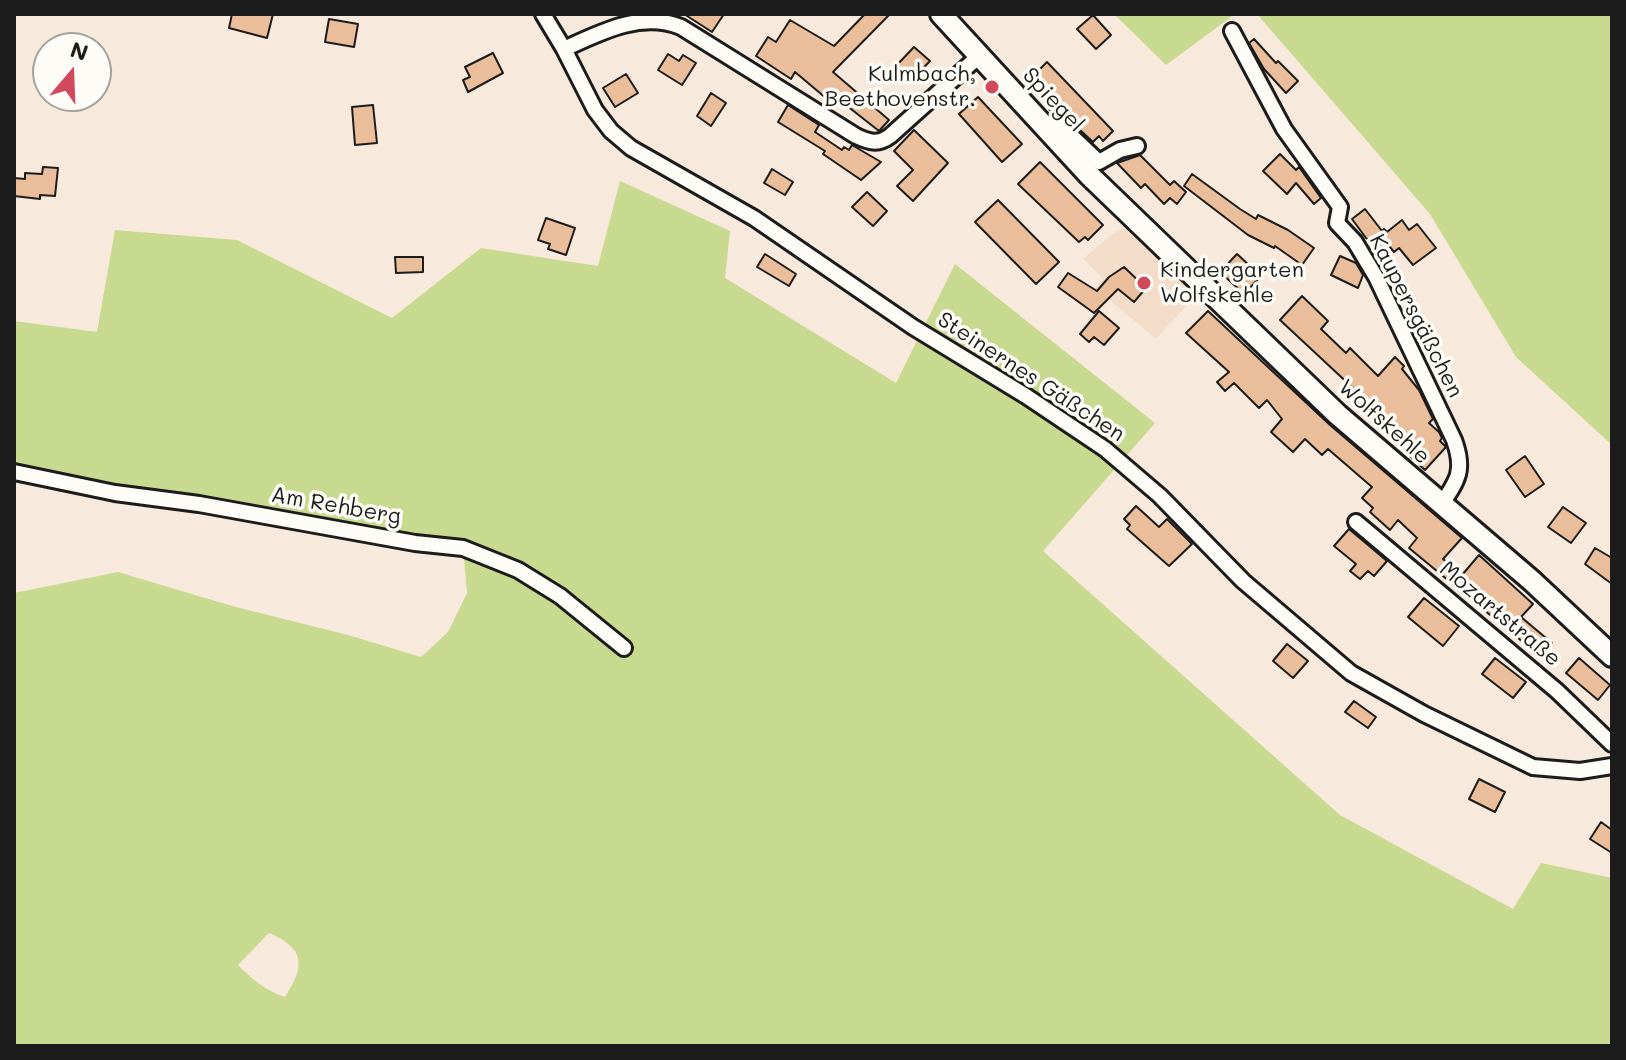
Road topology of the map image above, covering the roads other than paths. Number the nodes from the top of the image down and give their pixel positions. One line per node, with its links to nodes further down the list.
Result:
1 (543, 14): 4 (street, Steinernes Gäßchen)
2 (941, 14): 5 (street, Spiegel)
3 (1232, 31): 10 (street, Kaupersgäßchen)
4 (564, 49): 5 (street); 15 (street, Steinernes Gäßchen)
5 (979, 56): 6 (street, Spiegel)
6 (1050, 133): 7 (street); 8 (street, Spiegel)
7 (1137, 146)
8 (1132, 216): 10 (street, Wolfskehle)
9 (14, 472): 12 (street, Am Rehberg)
10 (1441, 505): 13 (street, Wolfskehle)
11 (1356, 522): 14 (street, Mozartstraße)
12 (624, 648)
13 (1612, 656)
14 (1612, 744)
15 (1612, 766)

